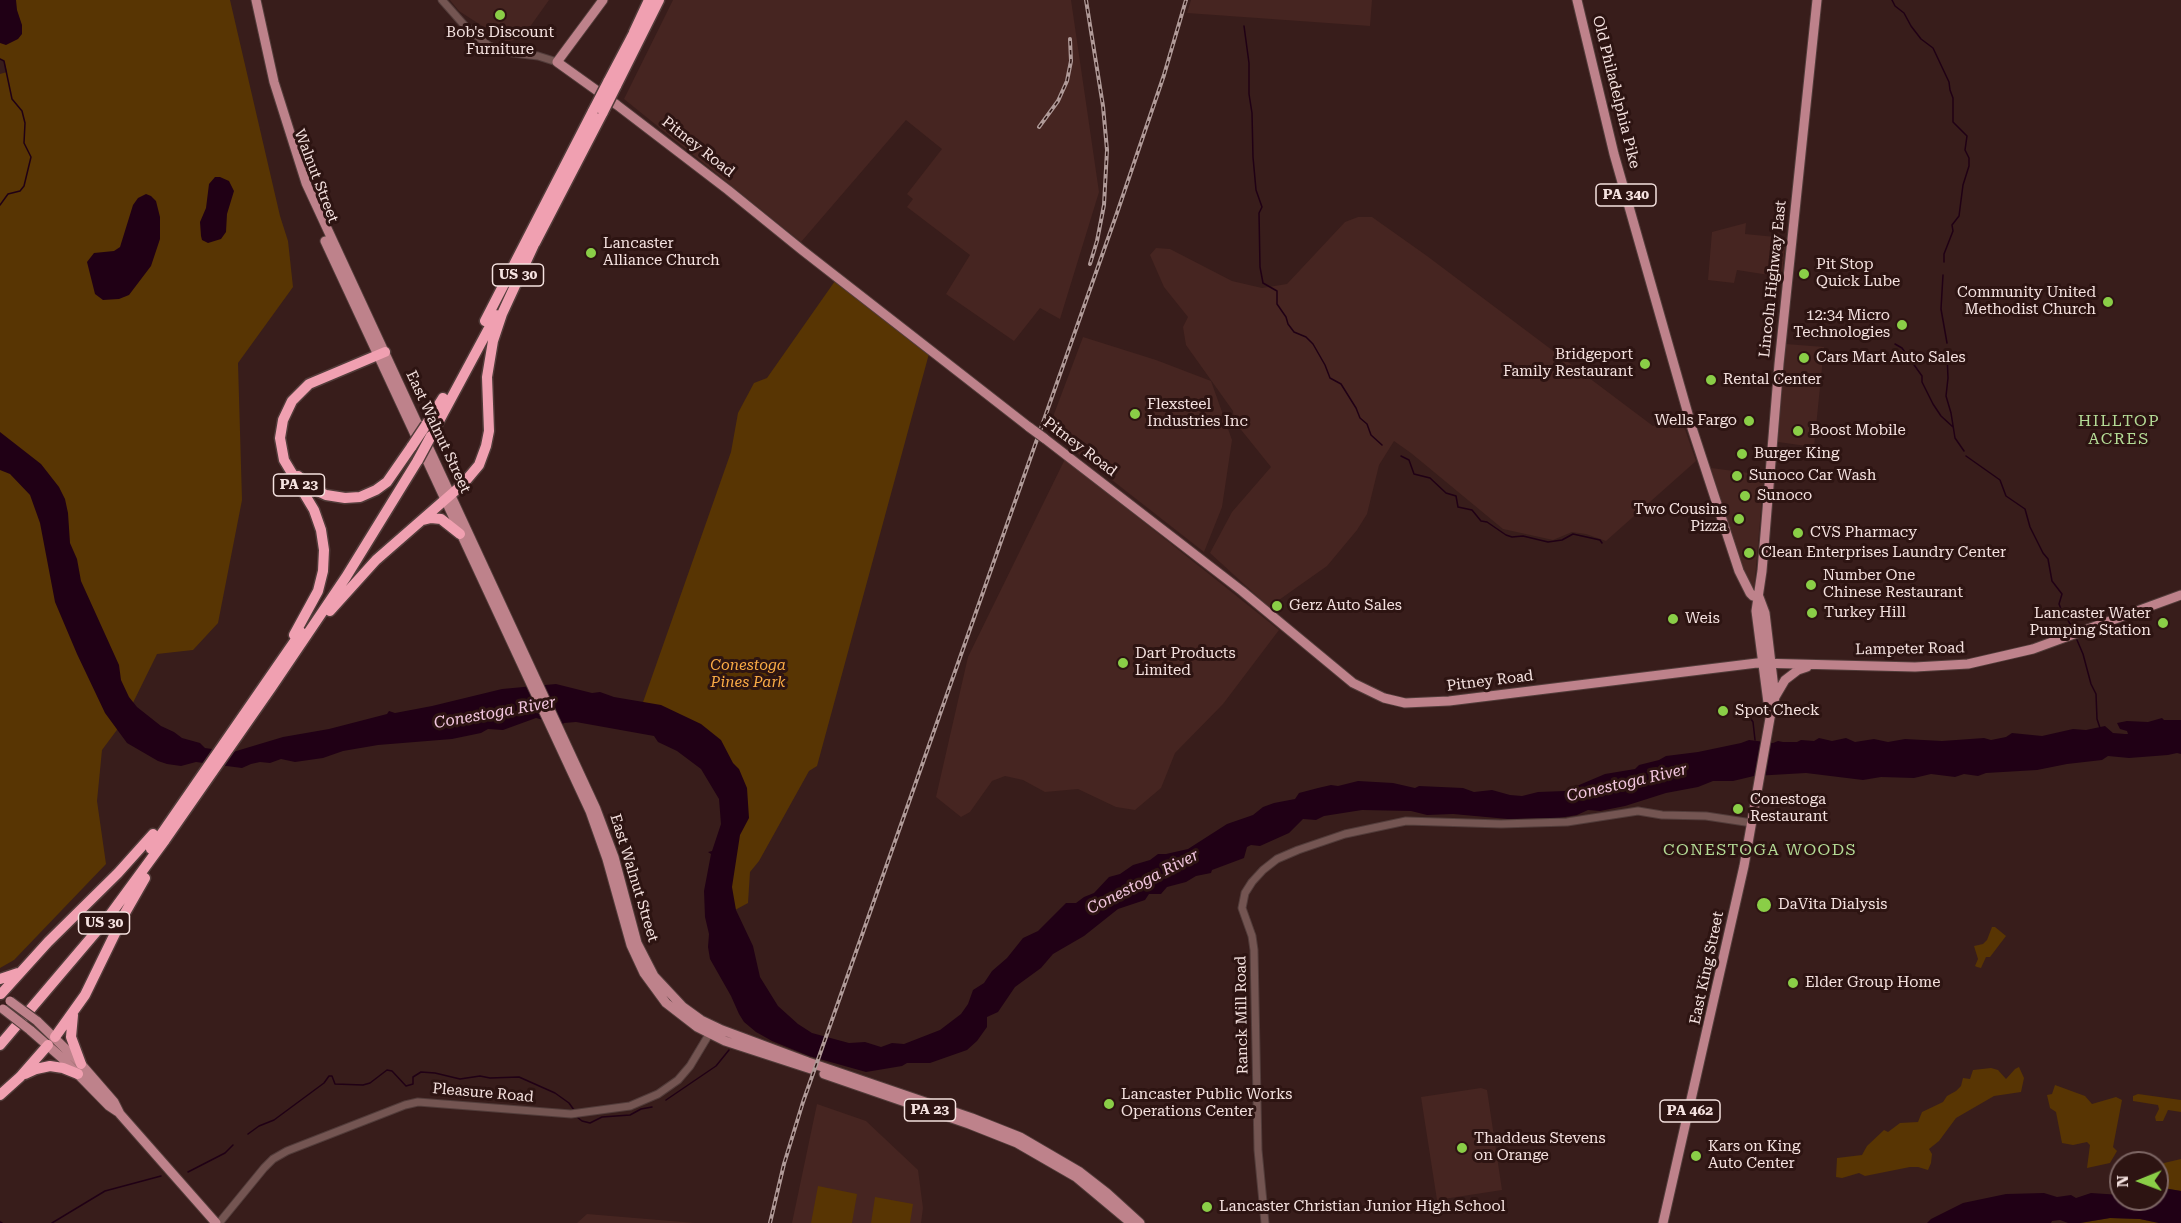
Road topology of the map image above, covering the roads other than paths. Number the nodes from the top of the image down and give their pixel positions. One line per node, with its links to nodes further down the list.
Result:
1 (251, 0): 13 (main road, Walnut Street)
2 (256, 0): 13 (main road, Walnut Street)
3 (442, 0): 9 (street, Pitney Road)
4 (603, 0): 9 (main road)
5 (650, 0): 10 (highway, US 30)
6 (659, 0): 10 (highway, US 30)
7 (1578, 0): 20 (main road, Old Philadelphia Pike / PA 340)
8 (1817, 0): 20 (main road, Lincoln Highway East / PA 462)
9 (557, 62): 24 (main road, Pitney Road, bridge)
10 (612, 84): 11 (highway, US 30, bridge)
11 (598, 111): 12 (highway, US 30); 14 (highway, US 30)
12 (537, 238): 14 (highway, US 30); 16 (highway)
13 (382, 356): 15 (highway); 16 (main road, East Walnut Street); 23 (highway, PA 23)
14 (428, 430): 15 (highway, US 30)
15 (415, 452): 22 (highway, US 30); 23 (highway, US 30)
16 (448, 497): 17 (highway); 18 (main road, East Walnut Street); 21 (main road, East Walnut Street / PA 23)
17 (420, 521): 18 (highway); 22 (highway)
18 (460, 534): 21 (main road, East Walnut Street / PA 23)
19 (2181, 595): 25 (main road, Lampeter Road)
20 (1759, 597): 24 (main road, Lincoln Highway East / PA 462)
21 (502, 615): 36 (main road, East Walnut Street / PA 23)
22 (292, 658): 26 (highway, US 30)
23 (278, 664): 26 (highway, US 30)
24 (1768, 664): 25 (main road, Lampeter Road); 27 (main road, Lincoln Highway East / PA 462); 28 (main road, Lincoln Highway East / PA 462)
25 (1812, 665): 27 (main road)
26 (266, 688): 29 (highway, US 30)
27 (1775, 697): 28 (main road, Lincoln Highway East / PA 462)
28 (1770, 718): 30 (main road, East King Street / PA 462)
29 (191, 794): 31 (highway); 35 (highway); 37 (highway, US 30); 39 (highway, US 30)
30 (1752, 823): 46 (street, Ranck Mill Road); 47 (main road, East King Street / PA 462)
31 (21, 971): 32 (highway); 33 (highway)
32 (0, 979)
33 (3, 996): 38 (main road, bridge)
34 (2, 1008): 38 (main road, bridge)
35 (74, 1011): 38 (highway); 40 (highway)
36 (712, 1030): 43 (street, Pleasure Road); 44 (main road, East Walnut Street / PA 23); 45 (main road, East Walnut Street / PA 23)
37 (0, 1035)
38 (52, 1041): 40 (main road); 41 (highway)
39 (0, 1045)
40 (80, 1069): 41 (highway); 43 (main road)
41 (20, 1077): 42 (highway)
42 (0, 1095)
43 (218, 1223)
44 (1131, 1223)
45 (1140, 1223)
46 (1265, 1223)
47 (1663, 1223)

